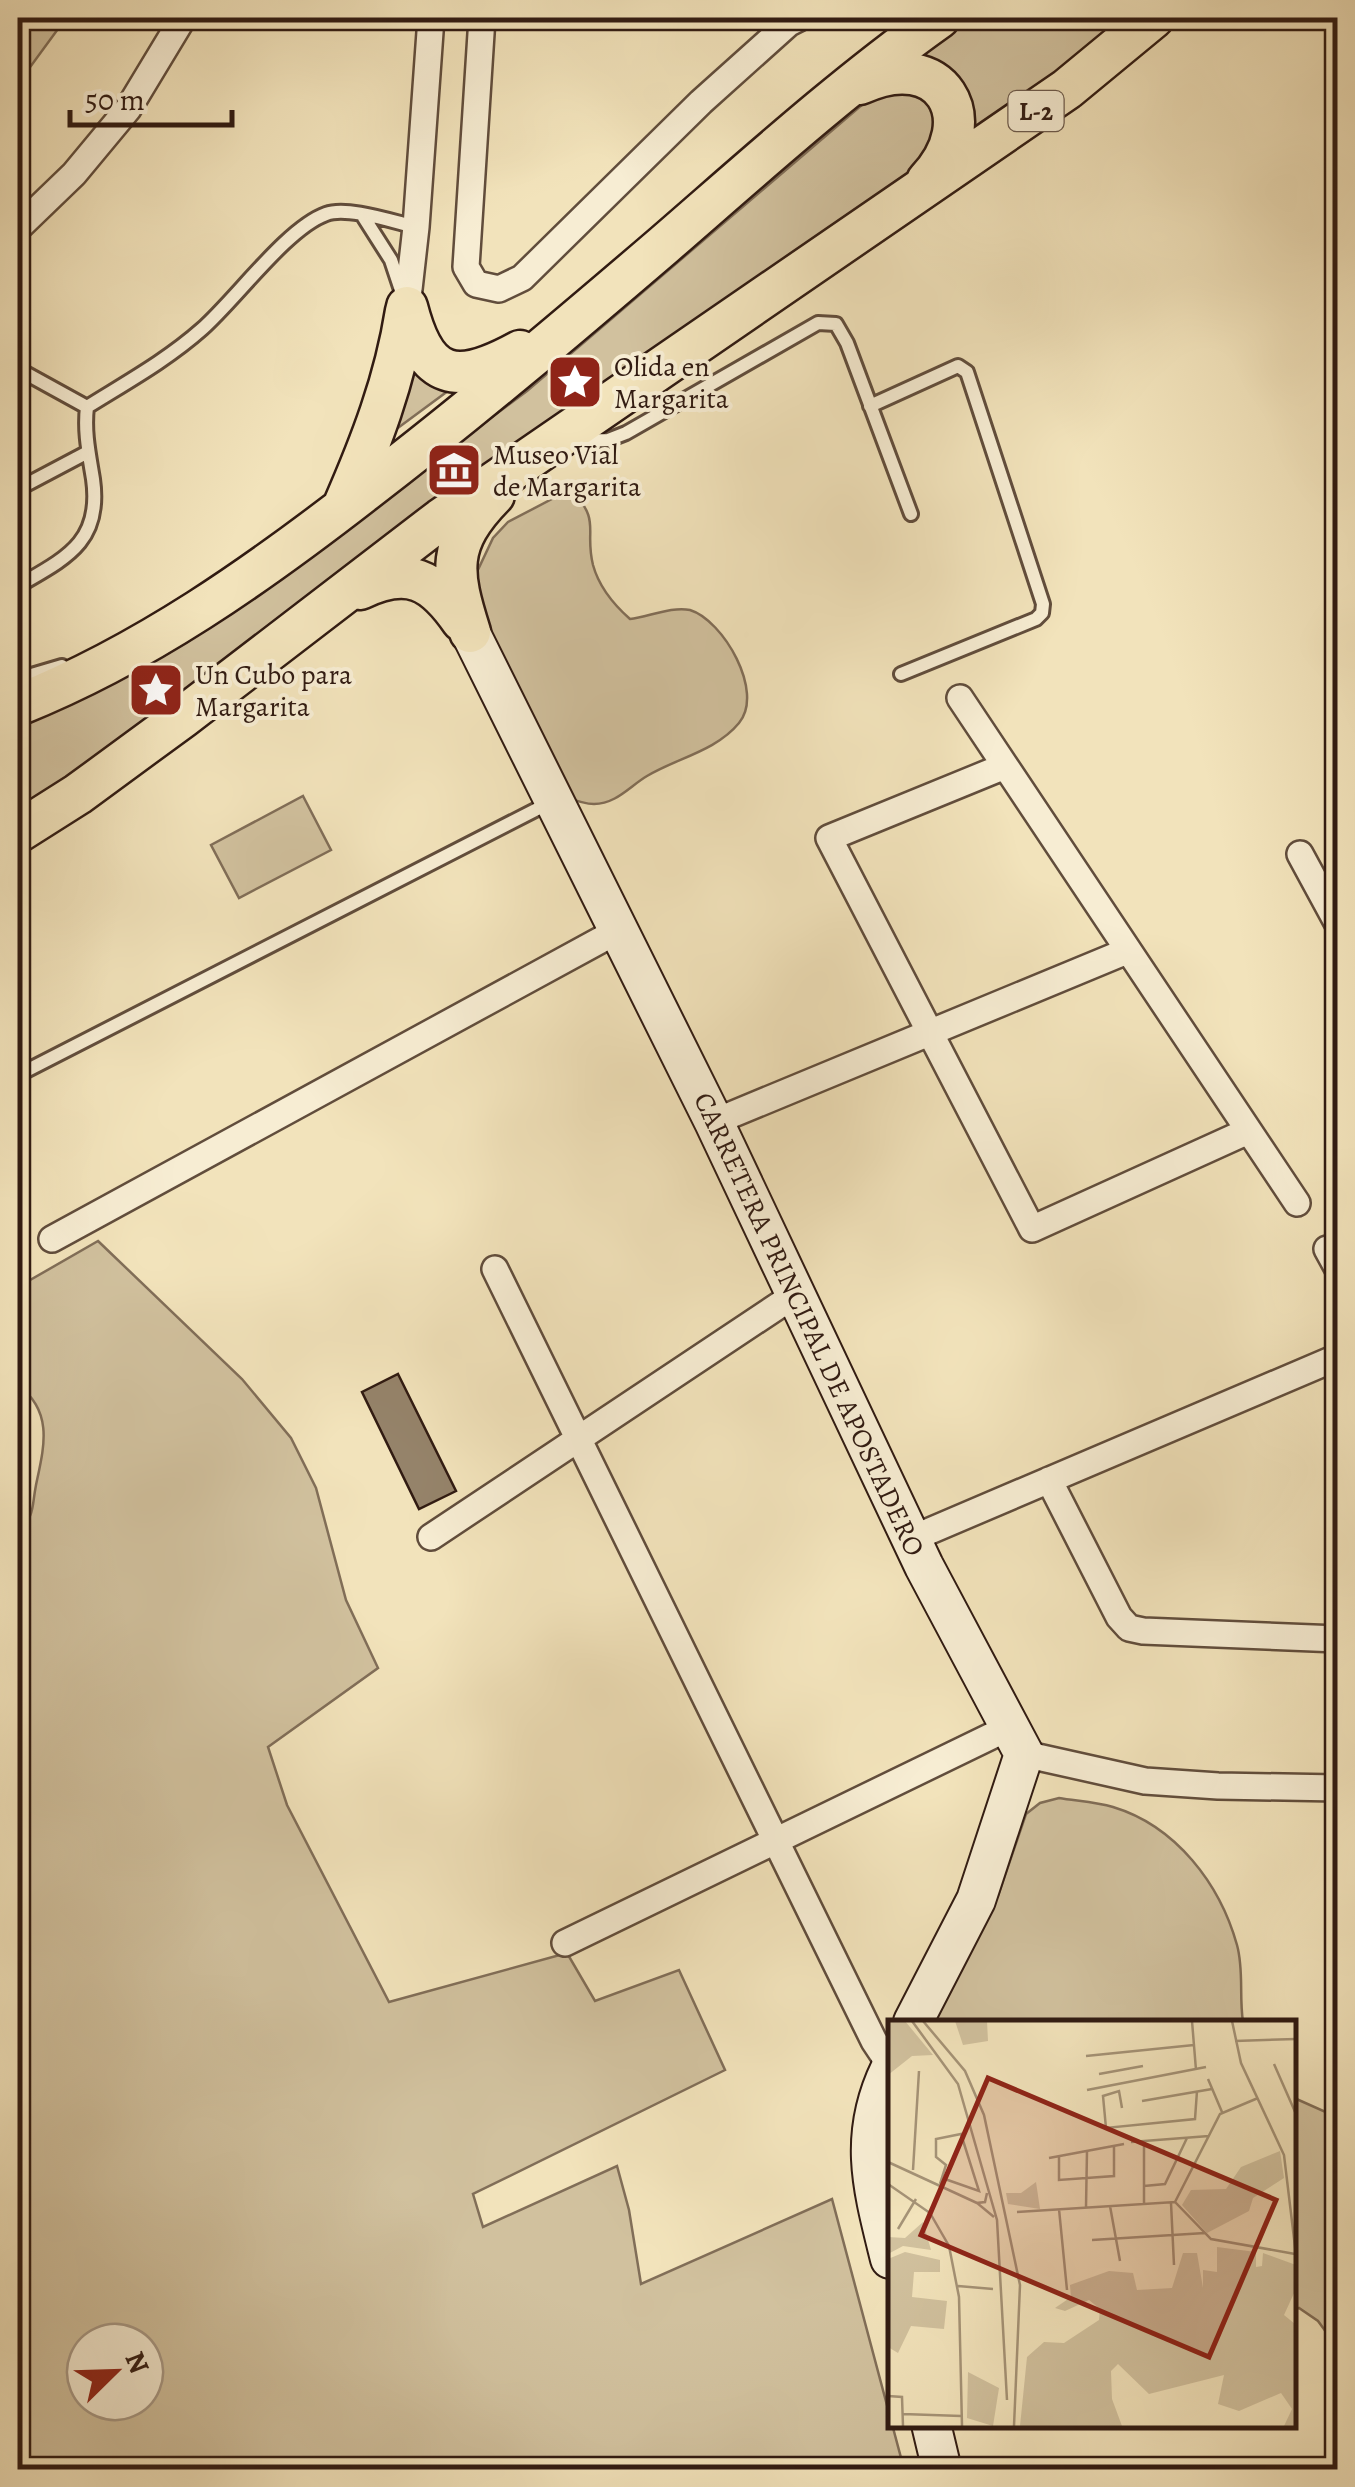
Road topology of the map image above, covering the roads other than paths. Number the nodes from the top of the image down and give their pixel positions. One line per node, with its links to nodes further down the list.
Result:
1 (183, 18): 11 (street)
2 (431, 18): 10 (street)
3 (482, 18): 4 (street)
4 (799, 18)
5 (939, 18): 7 (main road)
6 (1153, 18): 8 (main road, L-2)
7 (839, 94): 8 (main road); 13 (main road)
8 (912, 197): 17 (main road, L-2)
9 (363, 216): 10 (lane); 12 (lane); 16 (lane)
10 (416, 227): 12 (street)
11 (18, 228)
12 (407, 307): 13 (main road); 20 (main road)
13 (574, 322): 20 (main road)
14 (18, 369): 16 (lane)
15 (870, 406): 17 (lane); 21 (lane); 26 (lane)
16 (87, 407): 18 (lane)
17 (545, 446): 23 (main road, L-2); 24 (main road)
18 (88, 452): 19 (lane); 22 (lane)
19 (18, 489)
20 (342, 510): 25 (main road)
21 (911, 514)
22 (18, 586)
23 (335, 601): 24 (main road); 32 (main road, L-2)
24 (470, 632): 31 (street, CARRETERA PRINCIPAL DE APOSTADERO)
25 (151, 641): 27 (lane); 29 (main road)
26 (901, 674)
27 (18, 679)
28 (960, 698): 30 (street)
29 (18, 705)
30 (1005, 766): 36 (street); 37 (street)
31 (554, 800): 35 (street, CARRETERA PRINCIPAL DE APOSTADERO); 38 (lane)
32 (18, 832)
33 (1300, 854): 34 (street)
34 (1338, 924)
35 (619, 930): 39 (street, CARRETERA PRINCIPAL DE APOSTADERO); 42 (street)
36 (1127, 951): 37 (street); 40 (street)
37 (930, 1032): 39 (street); 40 (street)
38 (18, 1075)
39 (714, 1122): 44 (street, CARRETERA PRINCIPAL DE APOSTADERO)
40 (1248, 1131): 41 (street)
41 (1297, 1203)
42 (52, 1239)
43 (495, 1269): 46 (street)
44 (796, 1294): 46 (street); 49 (street, CARRETERA PRINCIPAL DE APOSTADERO)
45 (1338, 1357): 47 (street)
46 (578, 1438): 48 (street); 53 (street)
47 (1049, 1480): 49 (street); 50 (street)
48 (431, 1537)
49 (911, 1539): 51 (street, CARRETERA PRINCIPAL DE APOSTADERO)
50 (1338, 1639)
51 (1017, 1741): 52 (street); 53 (street); 55 (street)
52 (1338, 1788)
53 (776, 1841): 54 (street); 56 (street)
54 (565, 1943)
55 (915, 2020)
56 (888, 2064)
57 (888, 2072): 58 (street)
58 (888, 2252)
59 (932, 2427): 60 (street)
60 (942, 2470)

